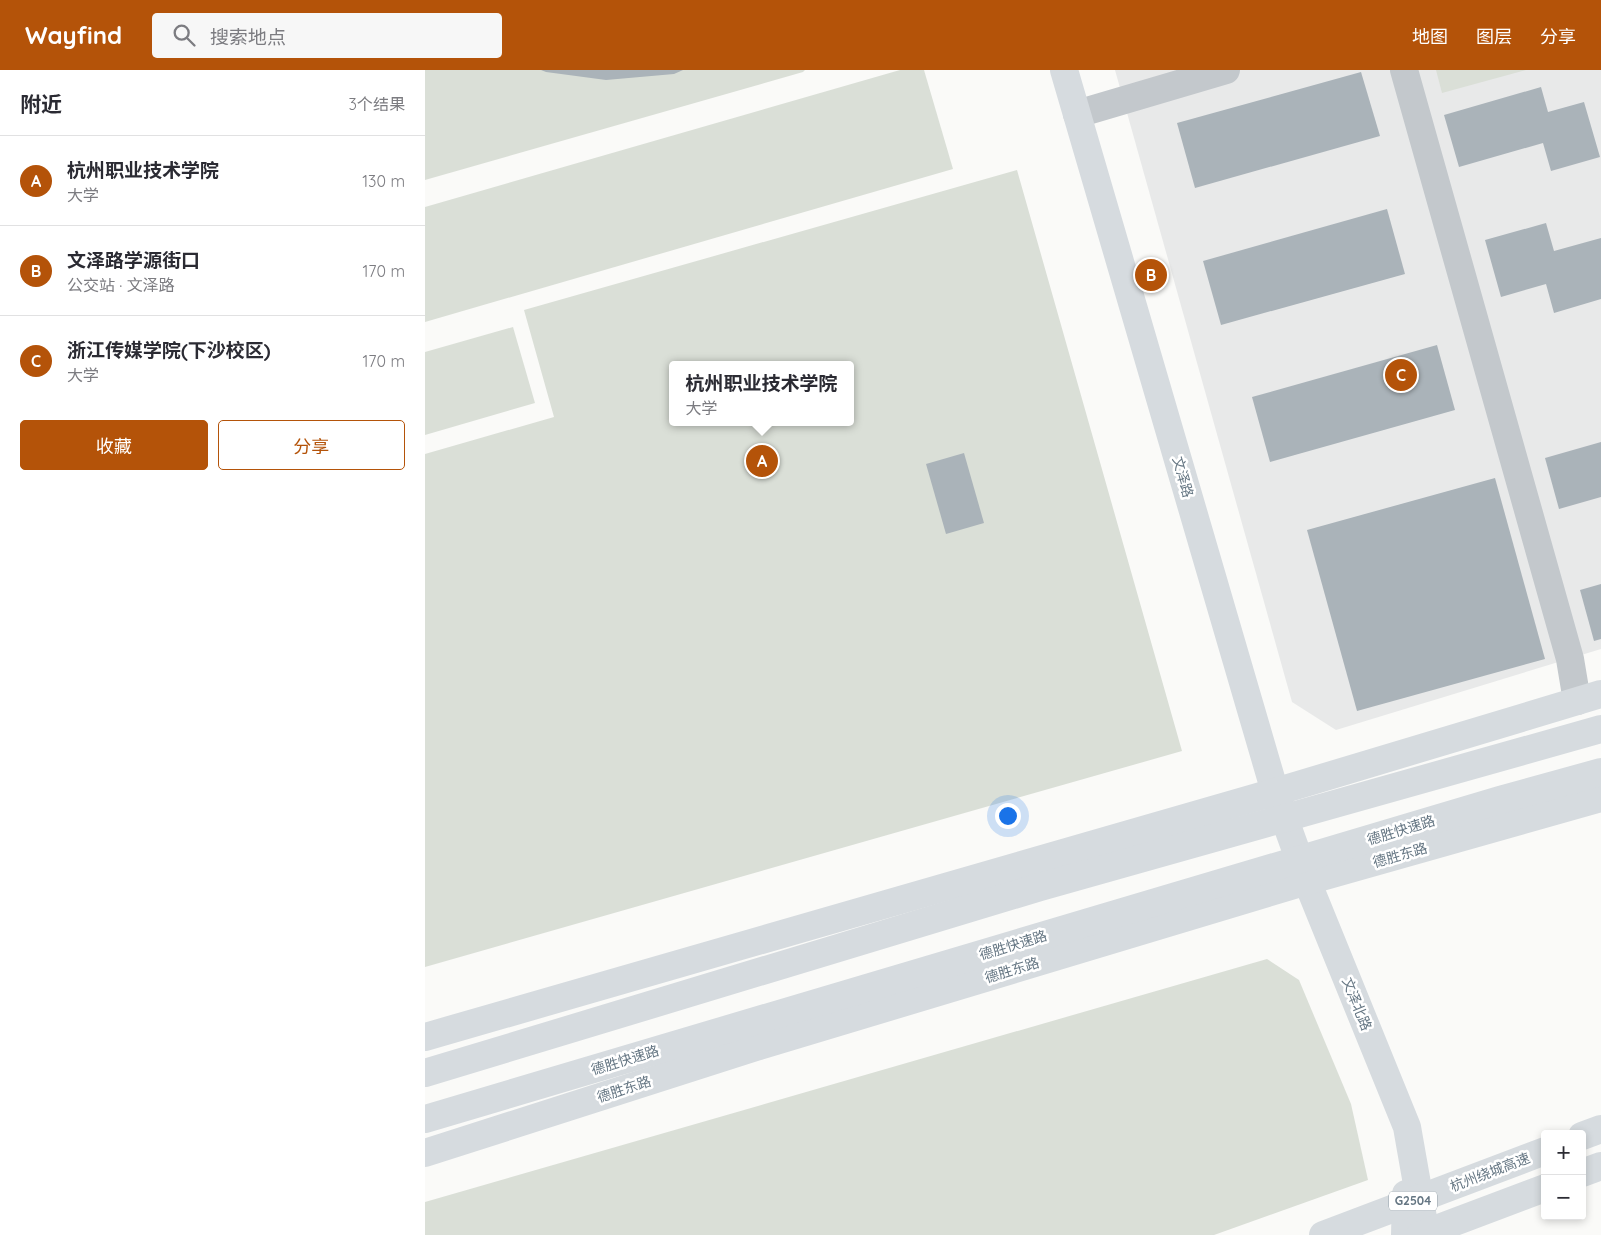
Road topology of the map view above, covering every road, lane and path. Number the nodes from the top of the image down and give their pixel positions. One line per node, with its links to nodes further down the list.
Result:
1 (1064, 70): 4 (main road, 文泽路)
2 (1226, 70): 4 (street)
3 (1404, 70): 5 (street)
4 (1077, 114): 8 (main road, 文泽路)
5 (1589, 697): 8 (main road)
6 (1601, 729): 12 (main road)
7 (1601, 772): 13 (main road, 德胜快速路)
8 (1275, 792): 10 (main road, 文泽路); 11 (main road)
9 (1601, 798): 10 (main road, 德胜东路)
10 (1307, 881): 14 (main road, 文泽北路); 18 (main road, 德胜东路)
11 (425, 1037)
12 (425, 1073)
13 (425, 1119)
14 (1407, 1127): 23 (main road, 文泽北路); 25 (main road, 文泽北路)
15 (1601, 1129): 16 (main road)
16 (1586, 1135)
17 (1541, 1152): 22 (main road, 杭州绕城高速 / G2504)
18 (425, 1153)
19 (1601, 1166): 20 (main road)
20 (1586, 1172)
21 (1541, 1190): 24 (main road, G2504)
22 (1328, 1233)
23 (1405, 1235)
24 (1420, 1235)
25 (1426, 1235)

